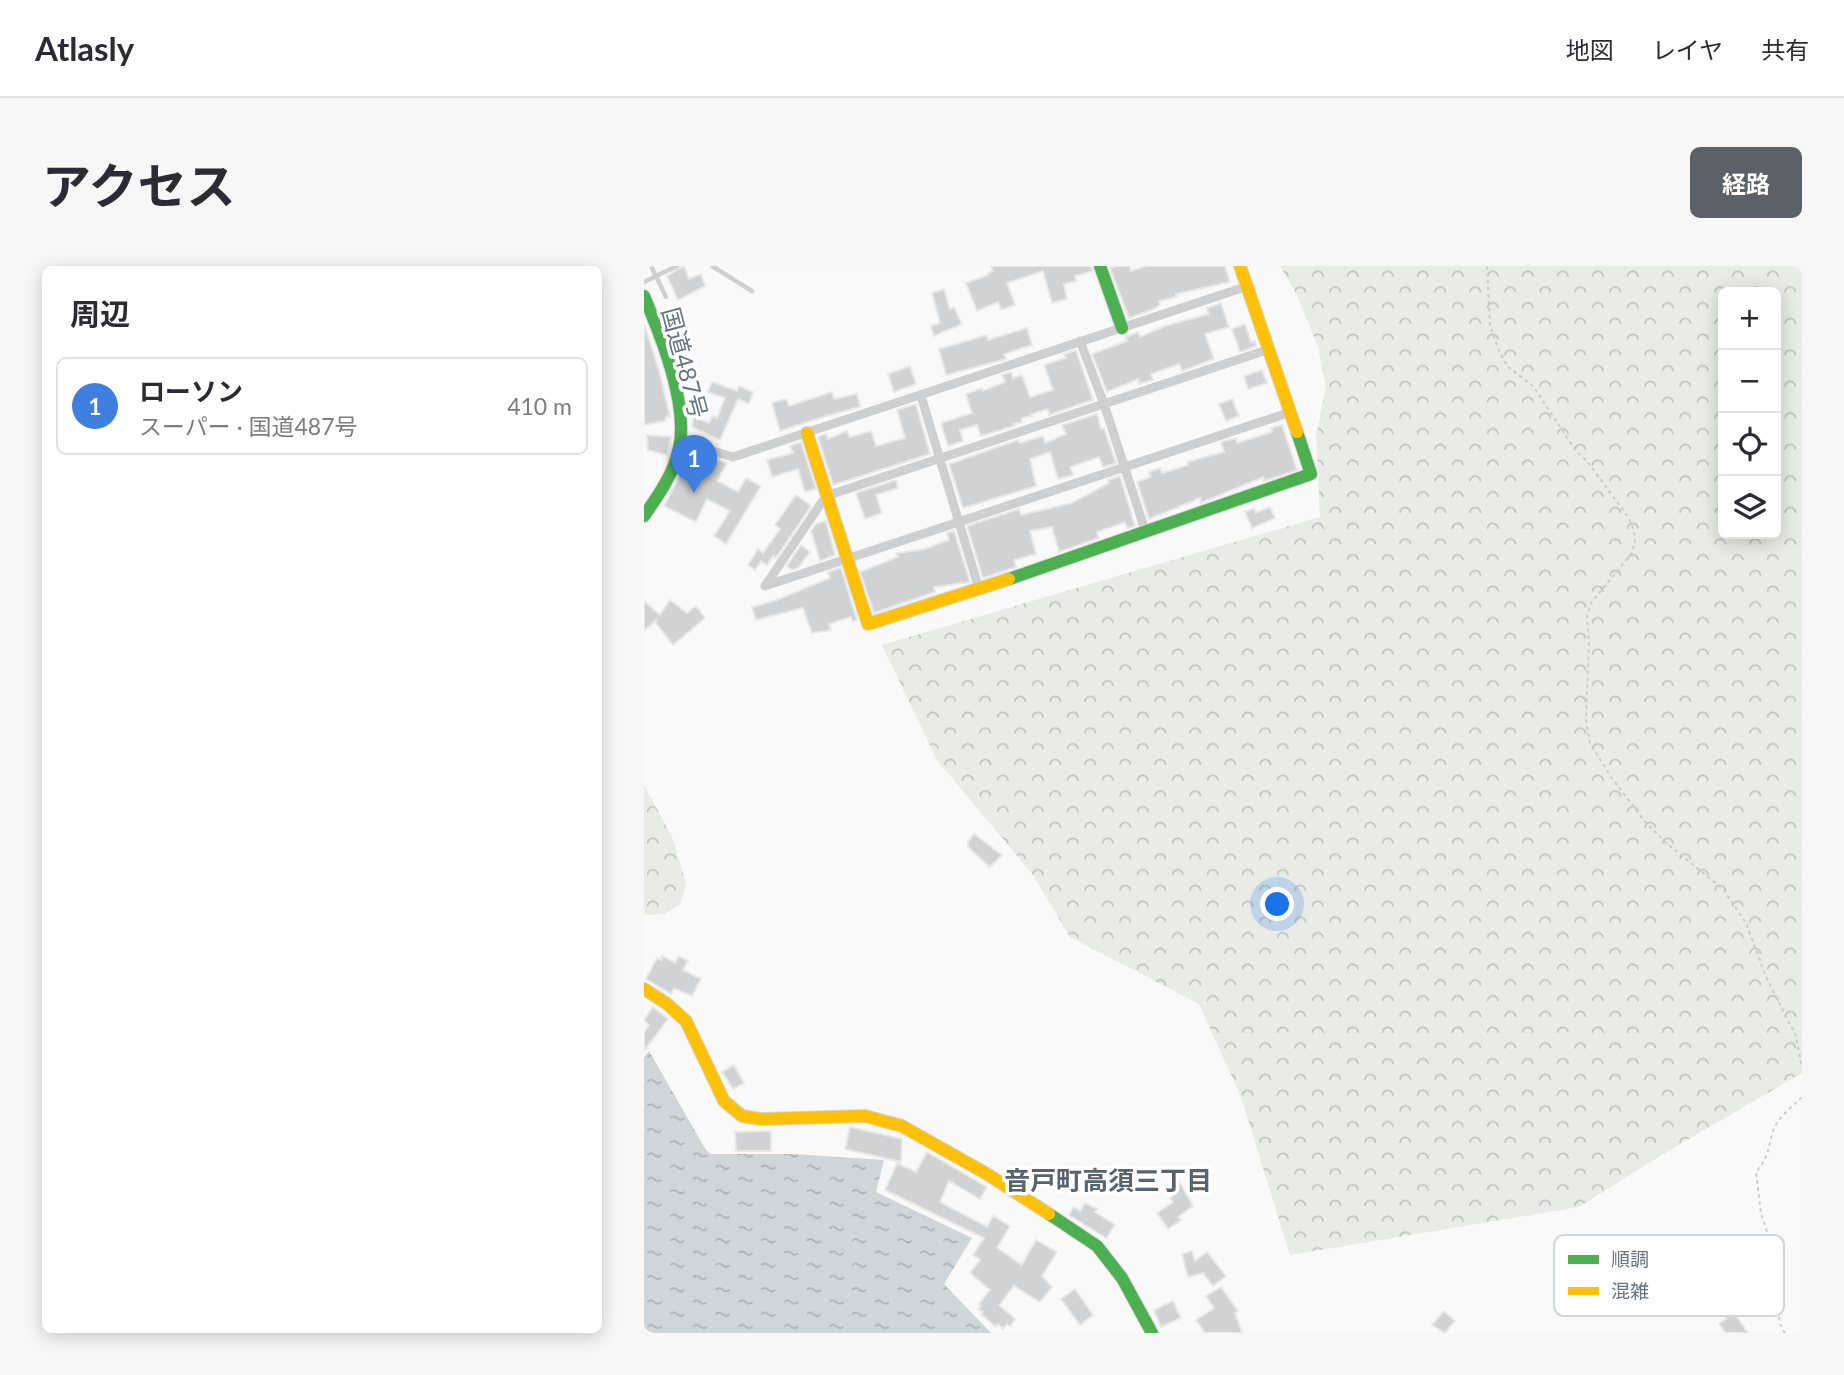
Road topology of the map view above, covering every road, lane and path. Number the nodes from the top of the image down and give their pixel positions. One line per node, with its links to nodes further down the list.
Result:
1 (652, 266): 7 (lane)
2 (677, 266): 7 (lane)
3 (712, 266): 10 (lane)
4 (1100, 266): 13 (main road)
5 (1240, 266): 9 (main road)
6 (1486, 266): 30 (path)
7 (656, 277): 8 (lane); 12 (lane)
8 (644, 282)
9 (1248, 286): 13 (street); 15 (main road)
10 (752, 290)
11 (644, 296): 20 (main road, 国道487号)
12 (666, 297)
13 (1122, 328): 14 (street)
14 (1080, 341): 16 (street); 17 (street)
15 (1270, 349): 17 (street); 18 (main road)
16 (921, 396): 19 (street); 21 (street)
17 (1104, 404): 21 (street); 22 (street)
18 (1291, 412): 22 (street); 26 (main road)
19 (807, 433): 20 (street); 23 (main road)
20 (681, 440): 24 (main road, 国道487号)
21 (940, 459): 23 (street); 25 (street)
22 (1125, 466): 25 (street); 26 (street)
23 (826, 496): 27 (main road); 27 (street)
24 (644, 516)
25 (960, 521): 27 (street); 28 (street)
26 (1145, 530): 28 (main road)
27 (846, 559): 28 (main road)
28 (979, 589)
29 (644, 989): 34 (main road)
30 (1802, 1068)
31 (1802, 1097): 32 (path)
32 (1768, 1235)
33 (1779, 1316): 35 (path)
34 (1152, 1333)
35 (1785, 1333)

